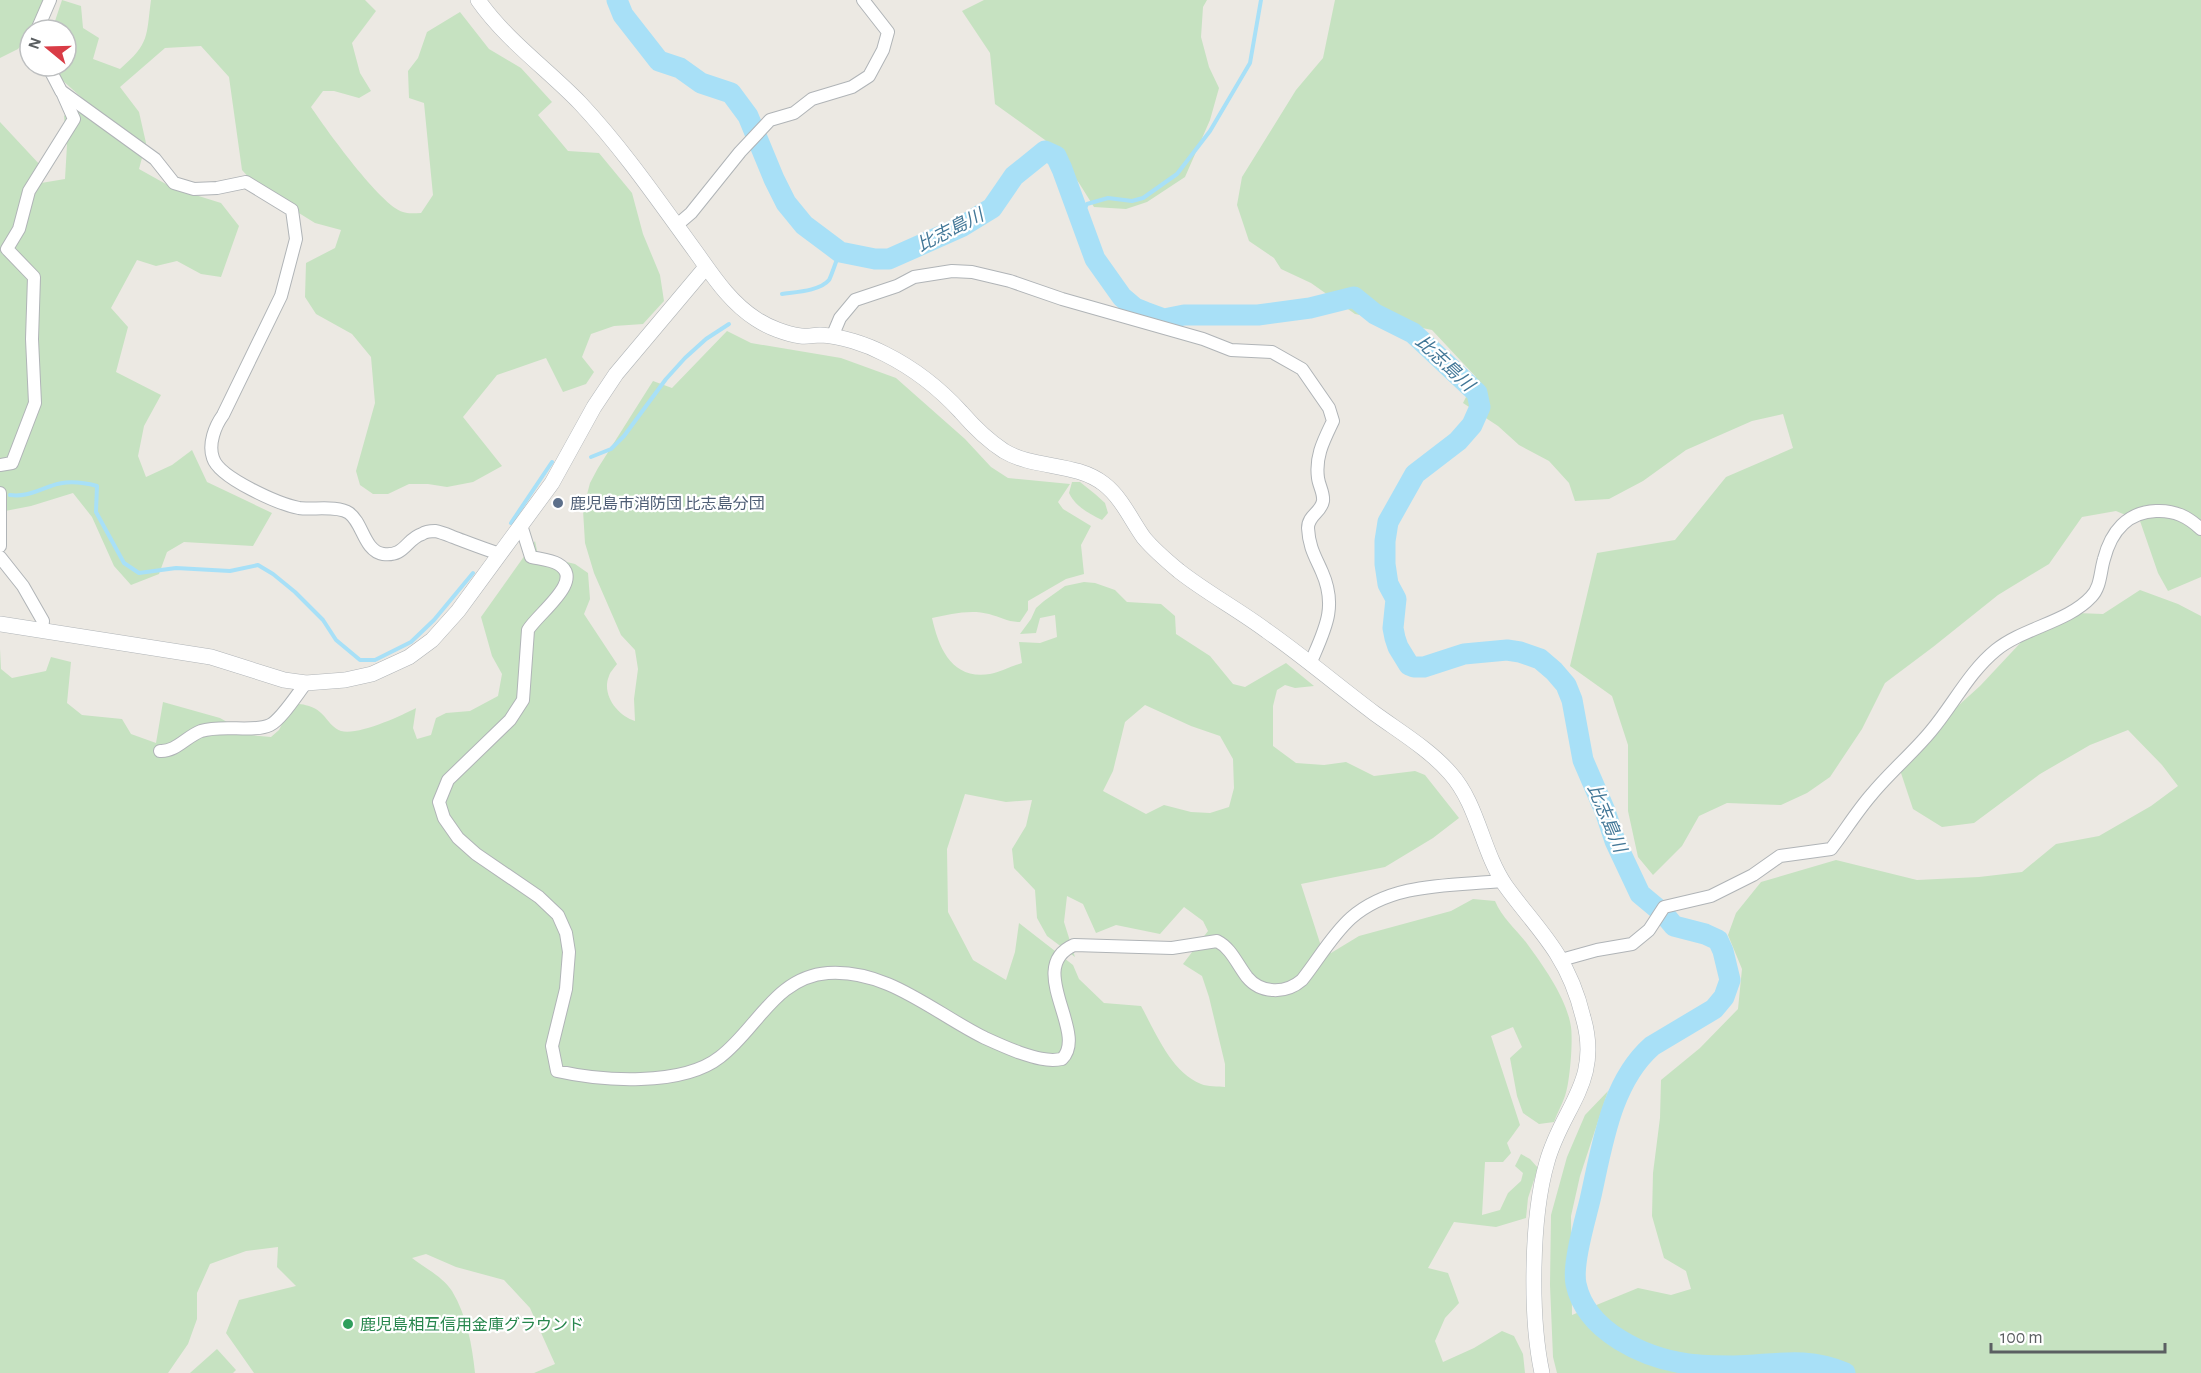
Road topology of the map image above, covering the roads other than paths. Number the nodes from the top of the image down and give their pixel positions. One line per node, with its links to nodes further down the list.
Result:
1 (50, 0): 4 (street)
2 (478, 0): 7 (street)
3 (863, 0): 7 (street)
4 (42, 18)
5 (54, 78): 6 (street)
6 (61, 91): 10 (street); 15 (street)
7 (677, 225): 8 (street)
8 (706, 267): 9 (street); 12 (street)
9 (832, 337): 19 (street); 19 (street)
10 (0, 465)
11 (0, 494): 14 (street)
12 (522, 525): 15 (street); 22 (street)
13 (2201, 529): 23 (street)
14 (0, 546)
15 (500, 555): 20 (street)
16 (0, 557): 18 (street)
17 (0, 624): 18 (street)
18 (42, 631): 20 (street)
19 (1310, 664): 22 (street)
20 (306, 683): 21 (street)
21 (160, 751)
22 (1502, 881): 23 (street)
23 (1561, 960): 24 (street)
24 (1542, 1373)

